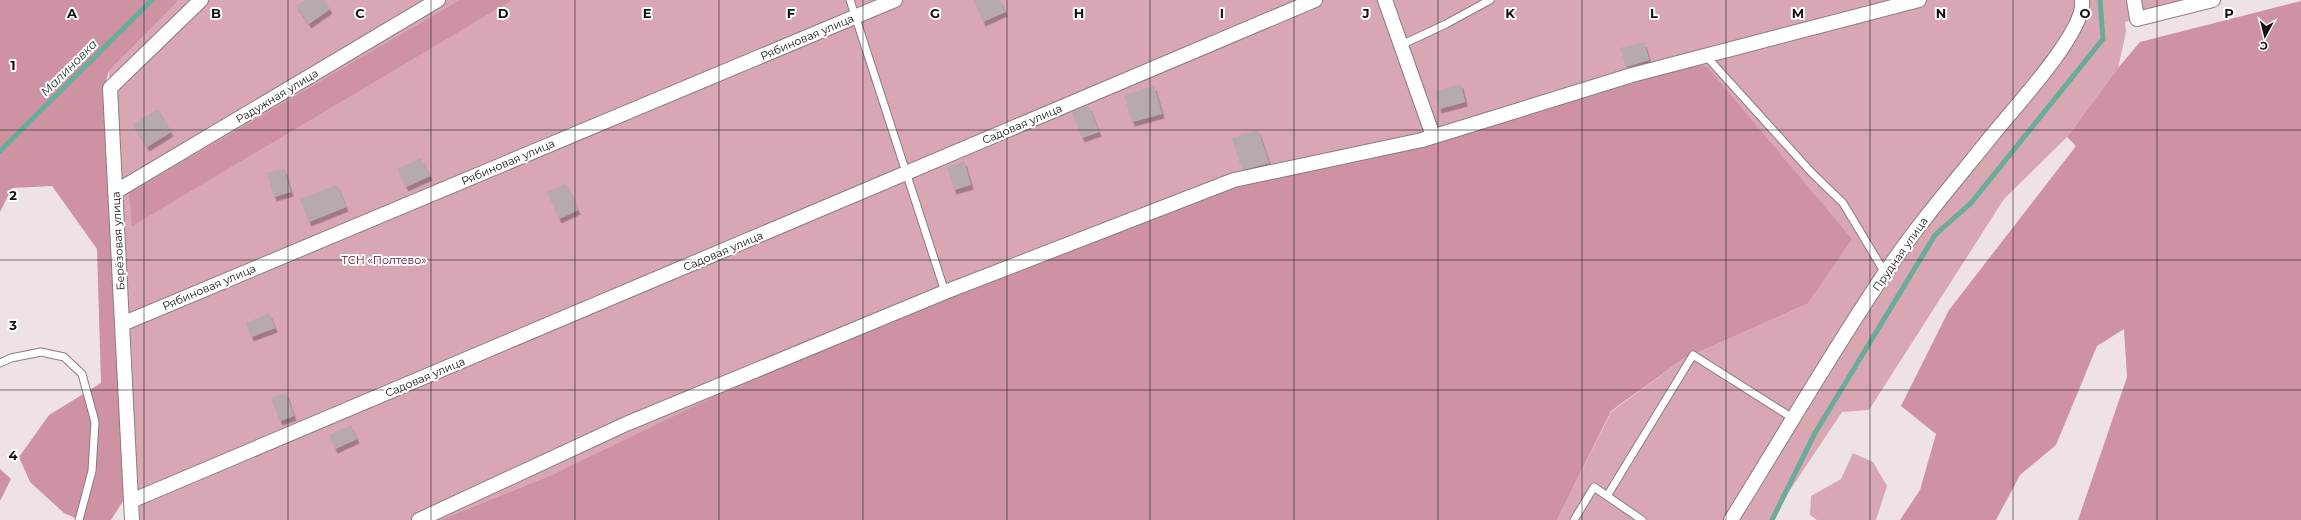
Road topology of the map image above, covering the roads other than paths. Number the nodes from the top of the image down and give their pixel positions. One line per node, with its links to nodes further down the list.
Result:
1 (201, 0): 17 (street, Берёзовая улица)
2 (438, 0): 17 (street, Радужная улица)
3 (850, 0): 12 (lane)
4 (895, 0): 12 (street, Рябиновая улица)
5 (1316, 0): 16 (street, Садовая улица)
6 (1385, 0): 13 (street)
7 (1490, 0): 13 (lane)
8 (1919, 0): 14 (street)
9 (2082, 0): 18 (street, Прудная улица)
10 (2134, 0): 11 (street)
11 (2213, 0)
12 (855, 16): 16 (lane); 20 (street, Рябиновая улица)
13 (1401, 45): 15 (street)
14 (1706, 56): 15 (street); 18 (lane)
15 (1433, 136): 19 (street)
16 (906, 173): 19 (lane); 24 (street, Садовая улица)
17 (115, 192): 20 (street, Берёзовая улица)
18 (1885, 273): 22 (street, Прудная улица)
19 (945, 292): 27 (street)
20 (122, 324): 24 (street, Берёзовая улица)
21 (0, 363): 25 (lane)
22 (1794, 419): 23 (lane); 30 (street, Прудная улица)
23 (1607, 496): 28 (lane); 29 (lane)
24 (131, 501): 26 (street, Берёзовая улица)
25 (79, 520)
26 (132, 520)
27 (419, 520)
28 (1574, 520)
29 (1642, 520)
30 (1731, 520)

